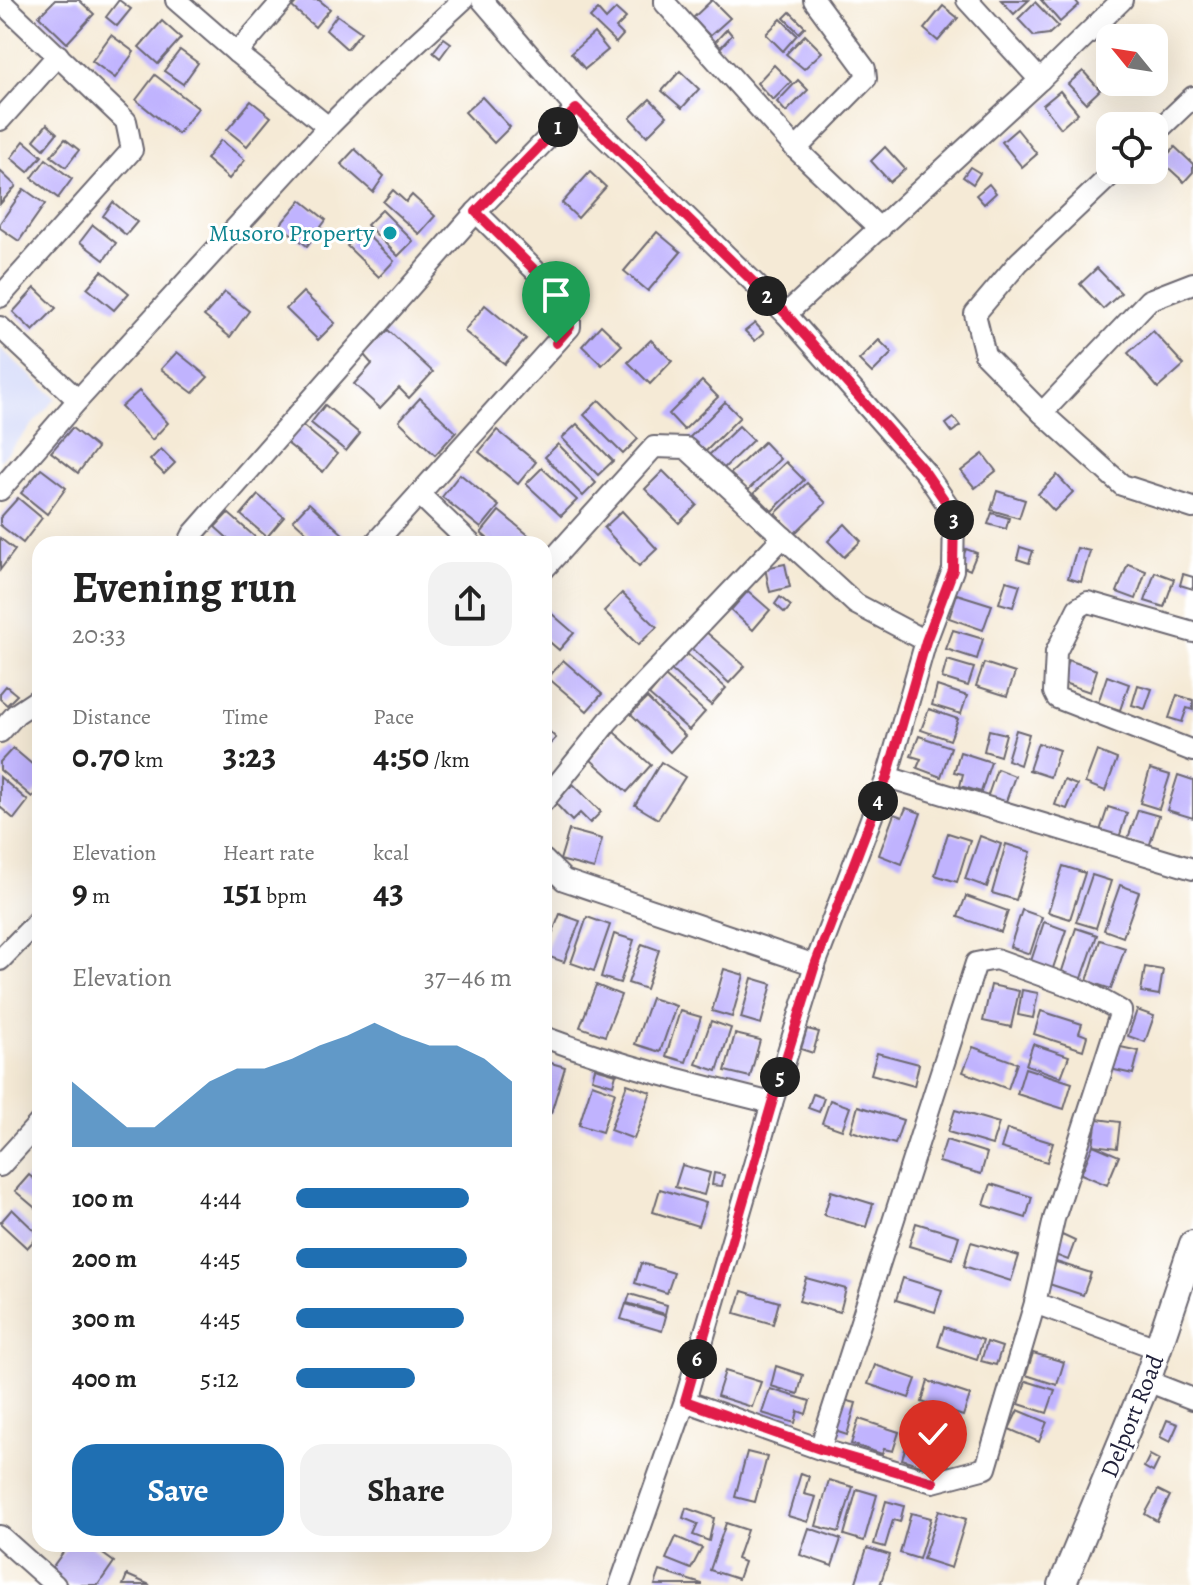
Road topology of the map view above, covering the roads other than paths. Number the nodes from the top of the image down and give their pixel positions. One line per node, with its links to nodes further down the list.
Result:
1 (176, 0): 10 (street)
2 (283, 0): 10 (street)
3 (463, 0): 17 (street)
4 (482, 0): 14 (street)
5 (665, 0): 18 (street)
6 (814, 0): 18 (street)
7 (967, 0): 12 (street)
8 (1122, 0): 12 (street)
9 (0, 1): 11 (street)
10 (237, 53): 17 (street)
11 (58, 55): 15 (street); 23 (street)
12 (1040, 80): 21 (street)
13 (1193, 97): 16 (street)
14 (576, 109): 20 (street); 24 (street)
15 (0, 120)
16 (1168, 121)
17 (328, 127): 26 (street)
18 (796, 149): 21 (street)
19 (1101, 184): 27 (street)
20 (476, 212): 29 (street); 31 (street)
21 (880, 229): 24 (street)
22 (1193, 283): 27 (street)
23 (0, 297)
24 (786, 314): 37 (street)
25 (0, 327): 26 (street)
26 (78, 400): 28 (street)
27 (1042, 413): 30 (street)
28 (0, 490)
29 (419, 494): 32 (street); 33 (street)
30 (1193, 508)
31 (192, 536)
32 (381, 536)
33 (463, 536)
34 (783, 537): 35 (street); 37 (street); 42 (street)
35 (552, 560)
36 (1193, 632): 40 (street)
37 (926, 641): 41 (street)
38 (32, 703): 39 (street)
39 (0, 732)
40 (1193, 751)
41 (887, 777): 44 (street); 47 (street)
42 (552, 791)
43 (552, 868): 47 (street)
44 (1193, 869)
45 (32, 927): 46 (street)
46 (0, 960)
47 (815, 965): 49 (street)
48 (552, 1040): 49 (street)
49 (772, 1103): 58 (street)
50 (32, 1131): 51 (street)
51 (0, 1166)
52 (1193, 1244): 53 (main road, Delport Road)
53 (1185, 1294): 55 (main road, Delport Road)
54 (1035, 1303): 55 (street); 59 (street); 59 (street)
55 (1159, 1349): 56 (main road, Delport Road)
56 (1147, 1381): 57 (street); 63 (main road, Delport Road)
57 (1193, 1399)
58 (685, 1401): 59 (street); 62 (street)
59 (820, 1449)
60 (0, 1536): 61 (street)
61 (55, 1585)
62 (620, 1585)
63 (1062, 1585)

